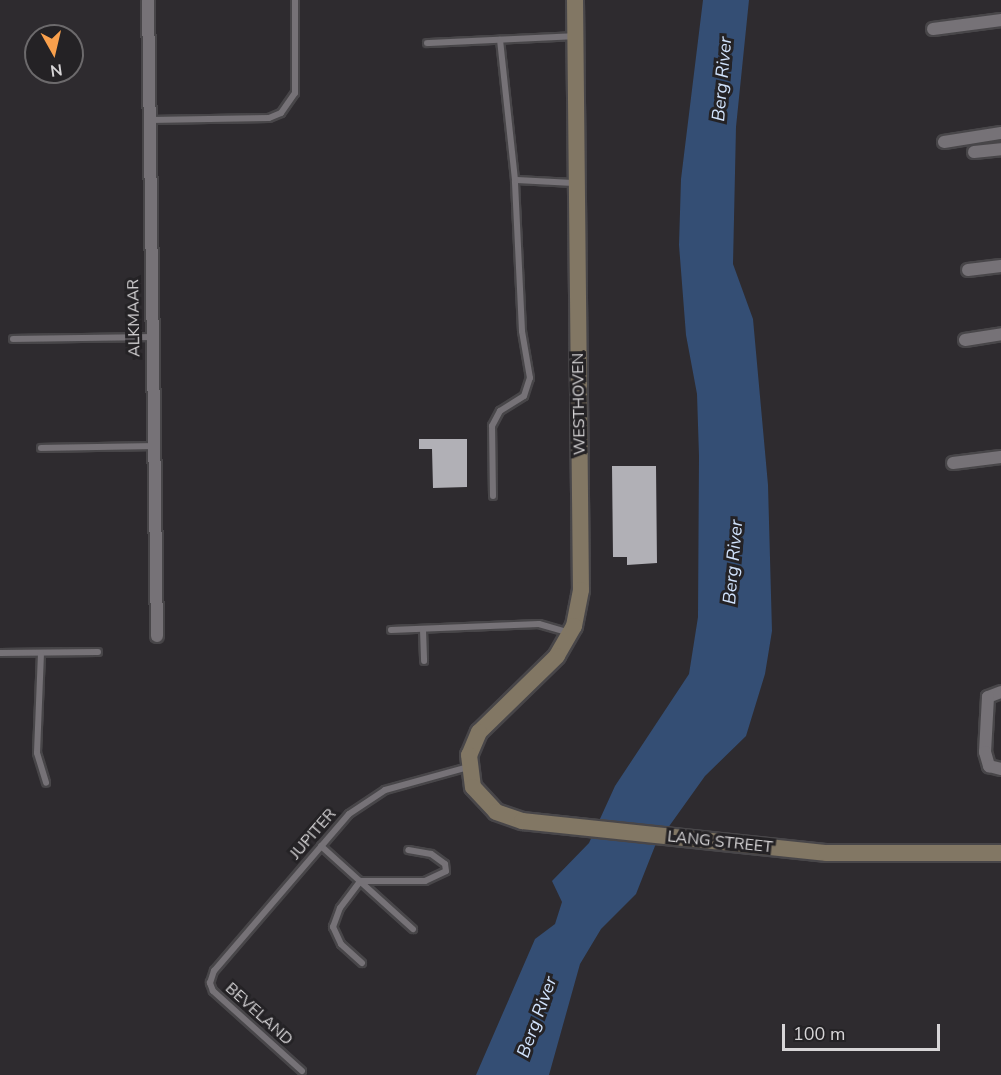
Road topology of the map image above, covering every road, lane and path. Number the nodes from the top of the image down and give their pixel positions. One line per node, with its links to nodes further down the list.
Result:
1 (148, 0): 9 (street, ALKMAAR)
2 (296, 0): 9 (lane)
3 (575, 0): 6 (street, WESTHOVEN)
4 (1001, 20): 5 (street)
5 (933, 29)
6 (576, 36): 7 (lane); 15 (street, WESTHOVEN)
7 (500, 40): 8 (lane); 14 (lane)
8 (427, 43)
9 (149, 120): 19 (street, ALKMAAR)
10 (1001, 133): 11 (street)
11 (944, 142)
12 (1001, 149): 13 (street)
13 (974, 152)
14 (515, 180): 15 (lane); 26 (lane)
15 (577, 183): 29 (street, WESTHOVEN)
16 (1001, 266): 17 (street)
17 (968, 270)
18 (1001, 334): 21 (street)
19 (151, 338): 20 (lane); 22 (street, ALKMAAR)
20 (13, 339)
21 (965, 340)
22 (153, 446): 23 (lane); 30 (street, ALKMAAR)
23 (41, 448)
24 (1001, 457): 25 (street)
25 (953, 463)
26 (493, 496)
27 (391, 630): 28 (lane)
28 (423, 630): 29 (lane); 34 (lane)
29 (570, 633): 36 (street, WESTHOVEN)
30 (157, 636)
31 (98, 652): 33 (lane)
32 (0, 653): 33 (lane)
33 (41, 653): 38 (lane)
34 (424, 661)
35 (1001, 692): 37 (street)
36 (468, 767): 39 (lane, JUPITER); 41 (street, LANG STREET)
37 (1001, 769)
38 (46, 783)
39 (321, 846): 42 (lane); 45 (lane, JUPITER)
40 (408, 850): 42 (lane)
41 (1001, 853)
42 (360, 881): 43 (lane); 44 (lane)
43 (413, 928)
44 (362, 963)
45 (214, 971): 46 (lane, BEVELAND)
46 (302, 1071)

